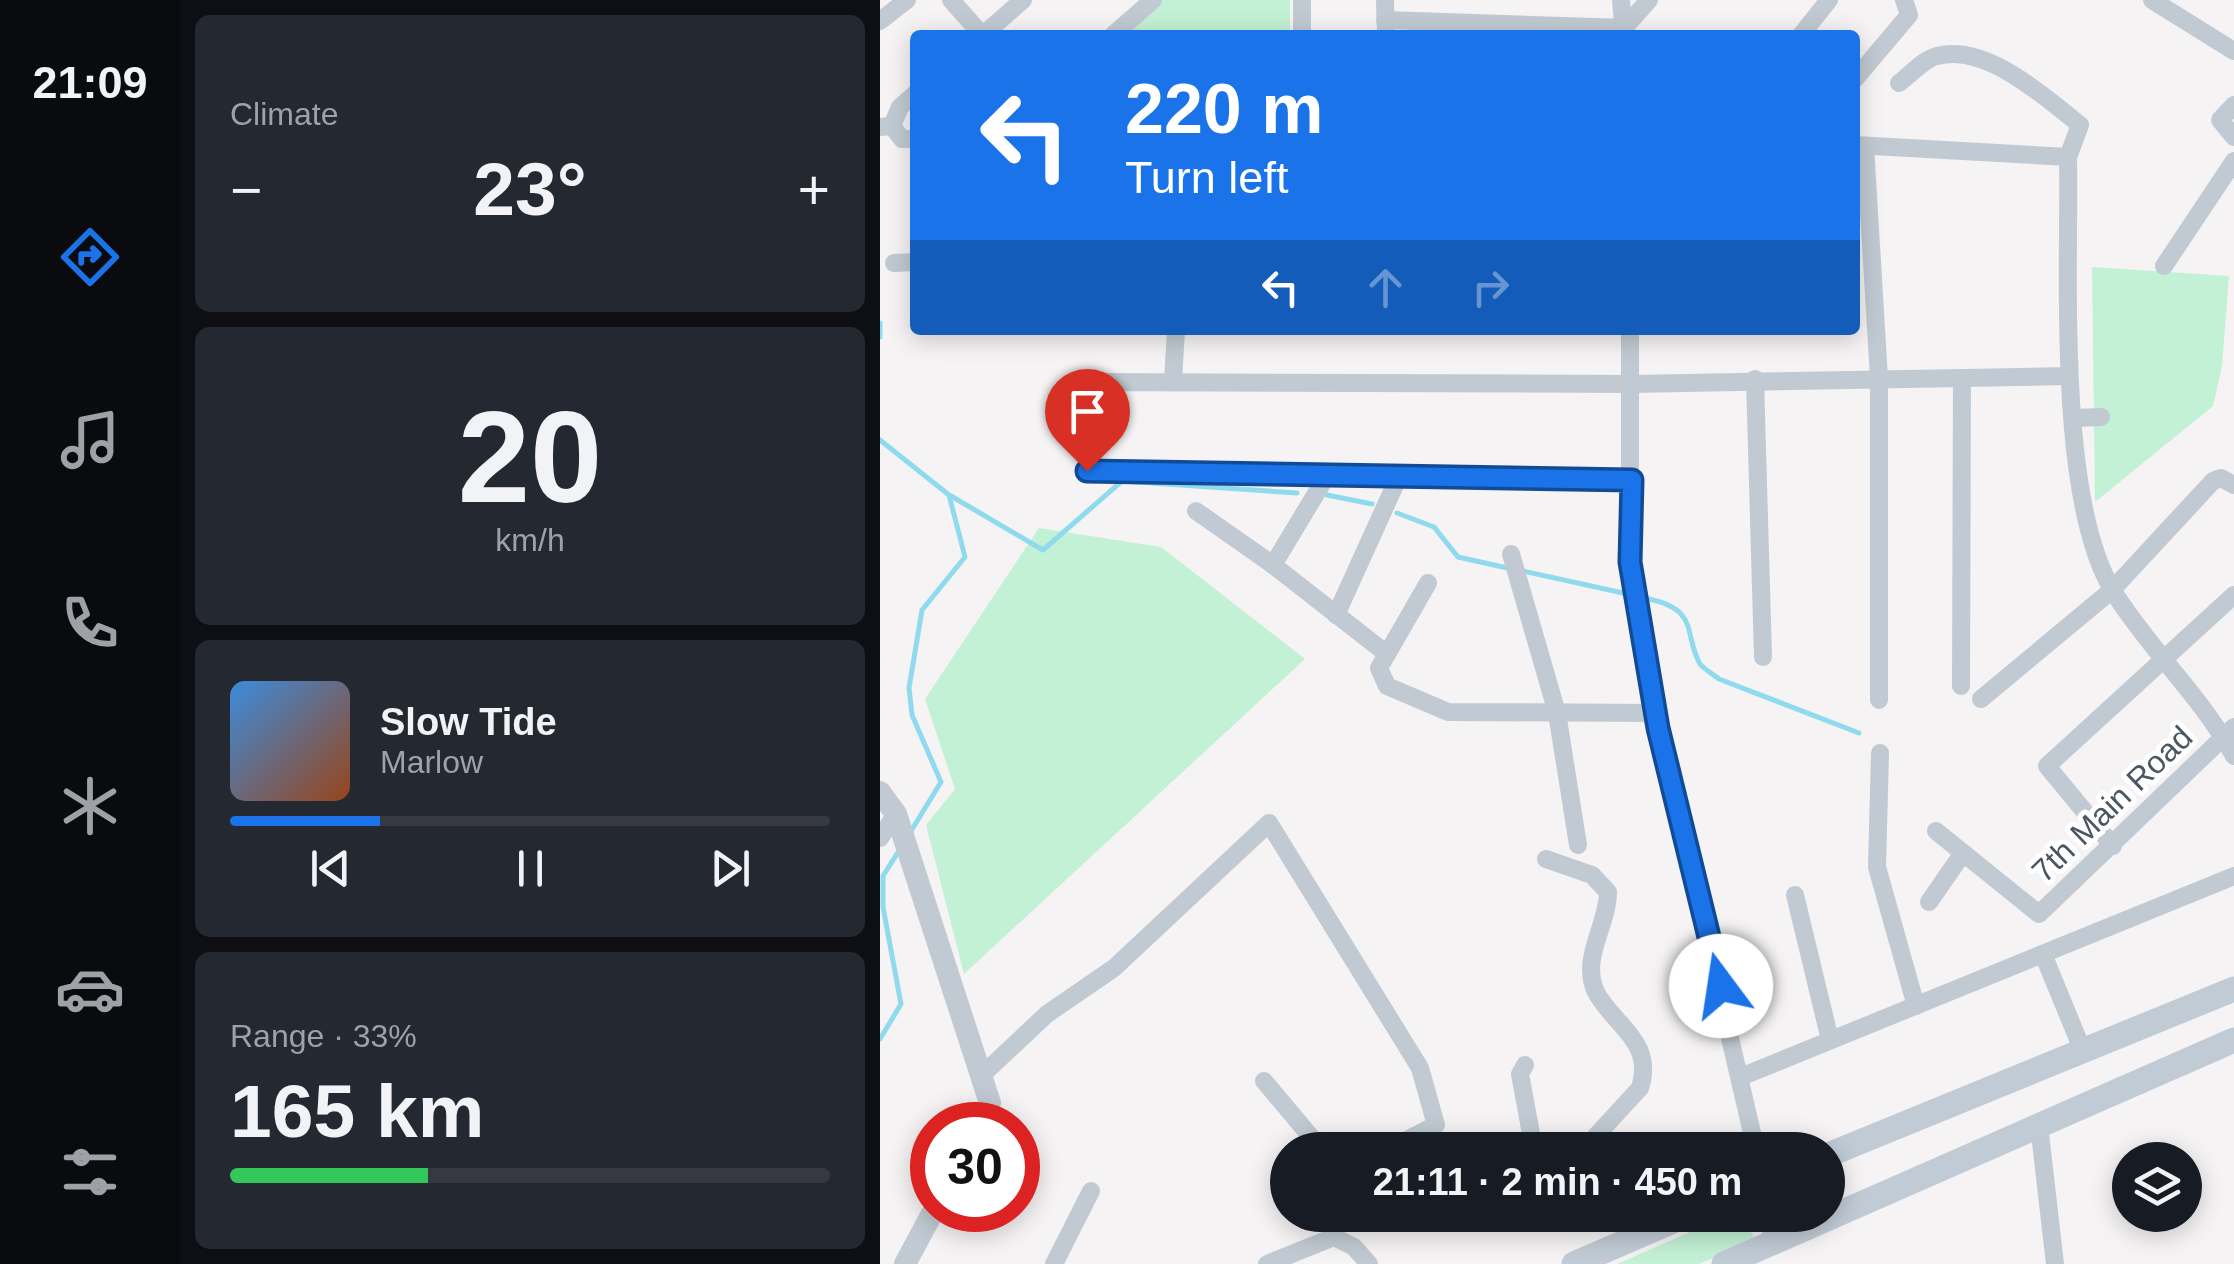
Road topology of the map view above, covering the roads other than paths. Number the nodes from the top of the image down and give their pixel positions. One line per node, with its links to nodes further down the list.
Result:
1 (907, 0): 12 (street)
2 (951, 0): 14 (street)
3 (1022, 0): 15 (street)
4 (1153, 0): 16 (street)
5 (1302, 0): 17 (street)
6 (1385, 0): 13 (street)
7 (1621, 0): 19 (street)
8 (1649, 0): 20 (street)
9 (1829, 0): 21 (street)
10 (1904, 0): 23 (street)
11 (2152, 0): 22 (street)
12 (880, 21)
13 (1385, 28): 18 (street)
14 (978, 30)
15 (988, 30)
16 (1120, 30)
17 (1302, 30)
18 (1504, 30)
19 (1624, 30)
20 (1626, 30)
21 (1805, 30)
22 (2234, 51)
23 (1860, 73)
24 (1899, 83): 31 (street)
25 (910, 98): 27 (street)
26 (2234, 105): 28 (street)
27 (886, 126): 29 (street)
28 (2234, 137)
29 (910, 139)
30 (1860, 145): 31 (street); 33 (street)
31 (2068, 157): 40 (street)
32 (2234, 162): 37 (street)
33 (1875, 259): 34 (street); 42 (street)
34 (1860, 260)
35 (894, 262): 36 (street)
36 (910, 262)
37 (2164, 266)
38 (1176, 335): 44 (street)
39 (1630, 335): 45 (street)
40 (2070, 376): 43 (street); 47 (street)
41 (1755, 378): 42 (street); 45 (street); 60 (street)
42 (1879, 378): 43 (street); 64 (street)
43 (1962, 378): 62 (street)
44 (1172, 382): 45 (street); 48 (street)
45 (1631, 384): 50 (street)
46 (2101, 416): 47 (street)
47 (2074, 418): 56 (street)
48 (1329, 472): 49 (street); 54 (street)
49 (1400, 474): 50 (street); 58 (street)
50 (1632, 480): 66 (street)
51 (2231, 482): 56 (street)
52 (1196, 511): 54 (street)
53 (1511, 554): 65 (street)
54 (1274, 565): 58 (street)
55 (1428, 583): 59 (street)
56 (2112, 590): 61 (street); 63 (street)
57 (2234, 595): 61 (street)
58 (1336, 615): 59 (street)
59 (1387, 654): 65 (street)
60 (1763, 657)
61 (2167, 661): 67 (street); 74 (street)
62 (1961, 686)
63 (1981, 699)
64 (1879, 700)
65 (1557, 713): 66 (street); 73 (street)
66 (1656, 713): 88 (street)
67 (2229, 733): 69 (street); 74 (street, 7th Main Road)
68 (1880, 754): 82 (street)
69 (2234, 756)
70 (880, 792): 72 (street)
71 (1936, 831): 75 (street, 7th Main Road)
72 (892, 839): 87 (street)
73 (1578, 846)
74 (2113, 846): 75 (street, 7th Main Road)
75 (1963, 853): 79 (street)
76 (1546, 859): 95 (street)
77 (2234, 876): 80 (street)
78 (1795, 895): 83 (street)
79 (1929, 902)
80 (2043, 954): 82 (street); 85 (street)
81 (2234, 988): 85 (main road)
82 (1916, 1006): 83 (street)
83 (1830, 1040): 88 (street)
84 (2234, 1040): 91 (main road)
85 (2082, 1049): 97 (main road)
86 (1525, 1065): 94 (street)
87 (981, 1076): 90 (street); 93 (street)
88 (1742, 1076): 96 (street)
89 (1264, 1081): 92 (street)
90 (990, 1102)
91 (2038, 1125): 102 (main road); 103 (street)
92 (1307, 1132)
93 (1423, 1132)
94 (1531, 1132)
95 (1609, 1132)
96 (1753, 1132)
97 (1845, 1148)
98 (1091, 1190): 105 (street)
99 (923, 1232): 104 (street)
100 (1627, 1232): 108 (main road)
101 (1771, 1232): 102 (street)
102 (1773, 1243): 109 (main road)
103 (2052, 1263)
104 (906, 1264)
105 (1054, 1264)
106 (1267, 1264): 107 (street)
107 (1370, 1264)
108 (1574, 1264)
109 (1724, 1264)

